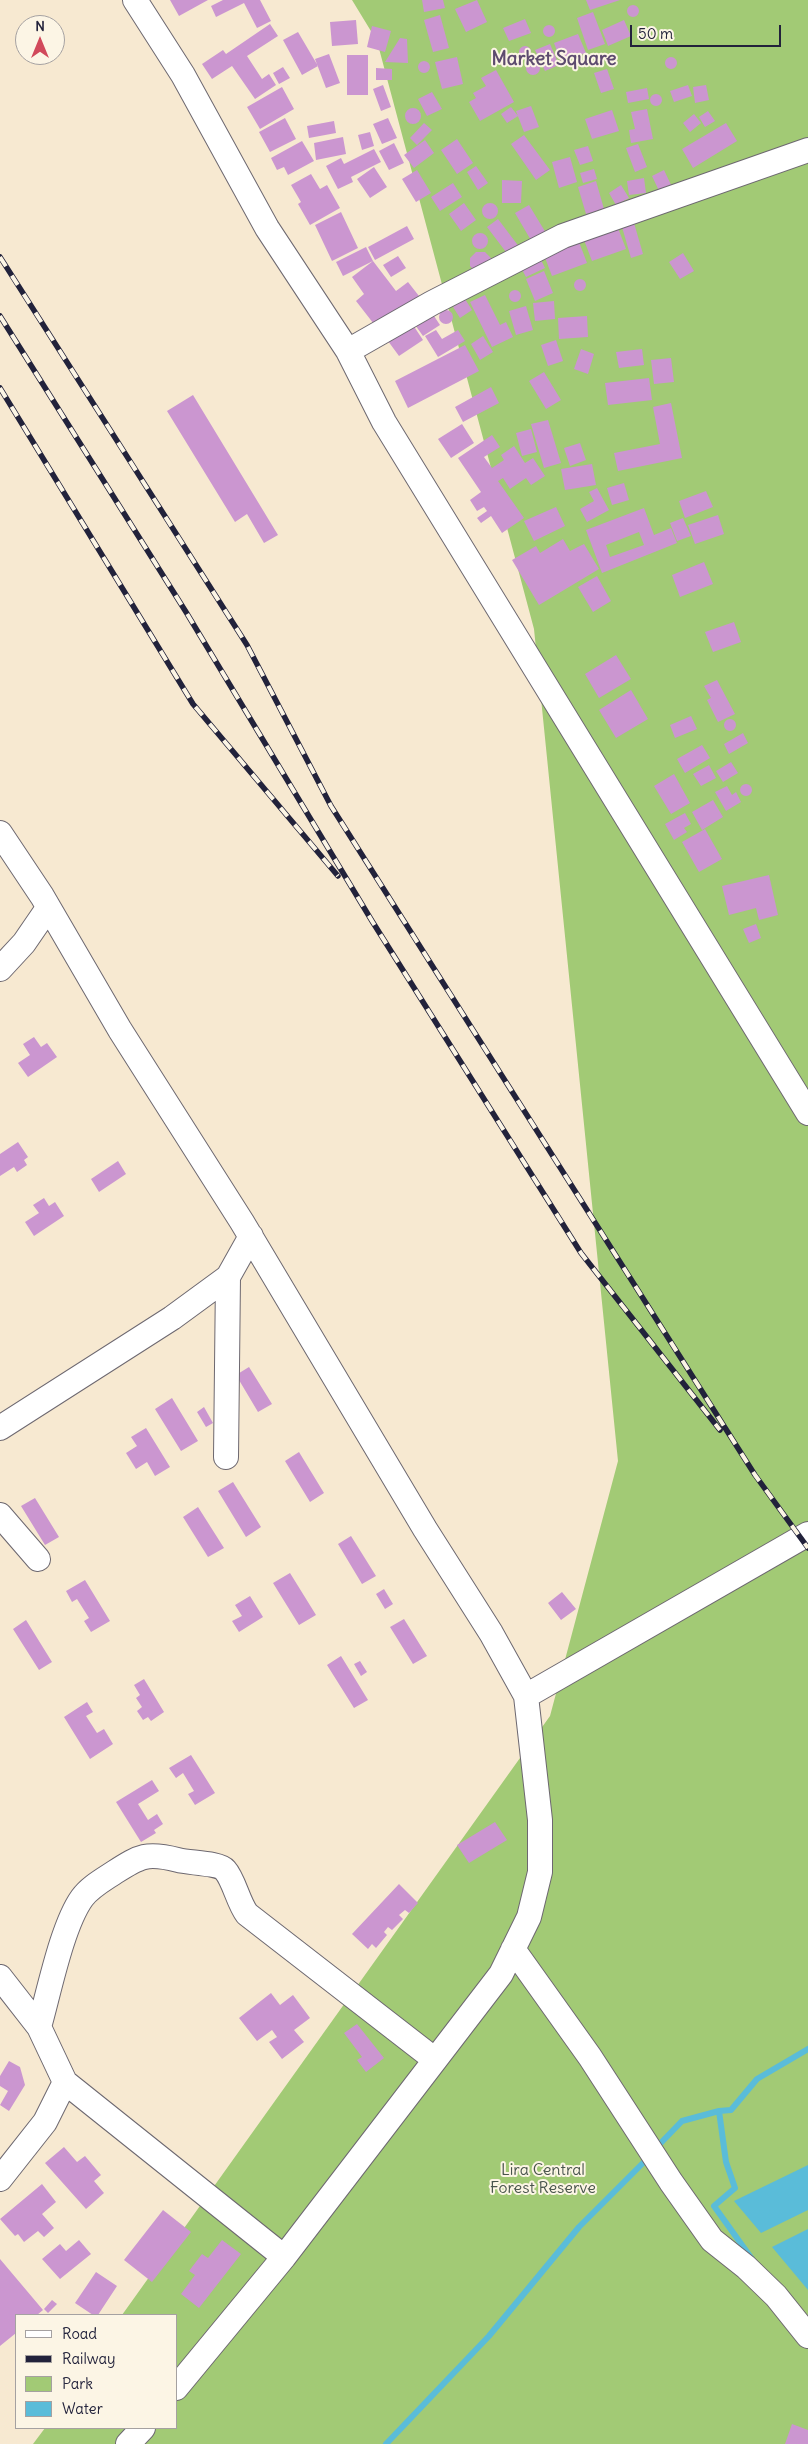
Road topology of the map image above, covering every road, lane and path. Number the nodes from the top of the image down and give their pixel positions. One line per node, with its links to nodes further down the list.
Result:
1 (136, 1): 3 (street)
2 (808, 150): 3 (street)
3 (348, 351): 7 (street)
4 (0, 833): 5 (street)
5 (48, 908): 6 (street); 8 (street)
6 (0, 969)
7 (808, 1112)
8 (251, 1236): 9 (street); 15 (street)
9 (228, 1277): 10 (street); 11 (street)
10 (0, 1428)
11 (226, 1457)
12 (0, 1515): 14 (street)
13 (808, 1534): 15 (street)
14 (38, 1559)
15 (526, 1696): 16 (street)
16 (513, 1949): 19 (street); 23 (street)
17 (0, 1977): 18 (street)
18 (38, 2027): 19 (street); 20 (street)
19 (434, 2059): 22 (street)
20 (65, 2082): 21 (street); 22 (street)
21 (0, 2179)
22 (284, 2257): 24 (street)
23 (808, 2336)
24 (178, 2386)
25 (142, 2429): 26 (street)
26 (128, 2444)

